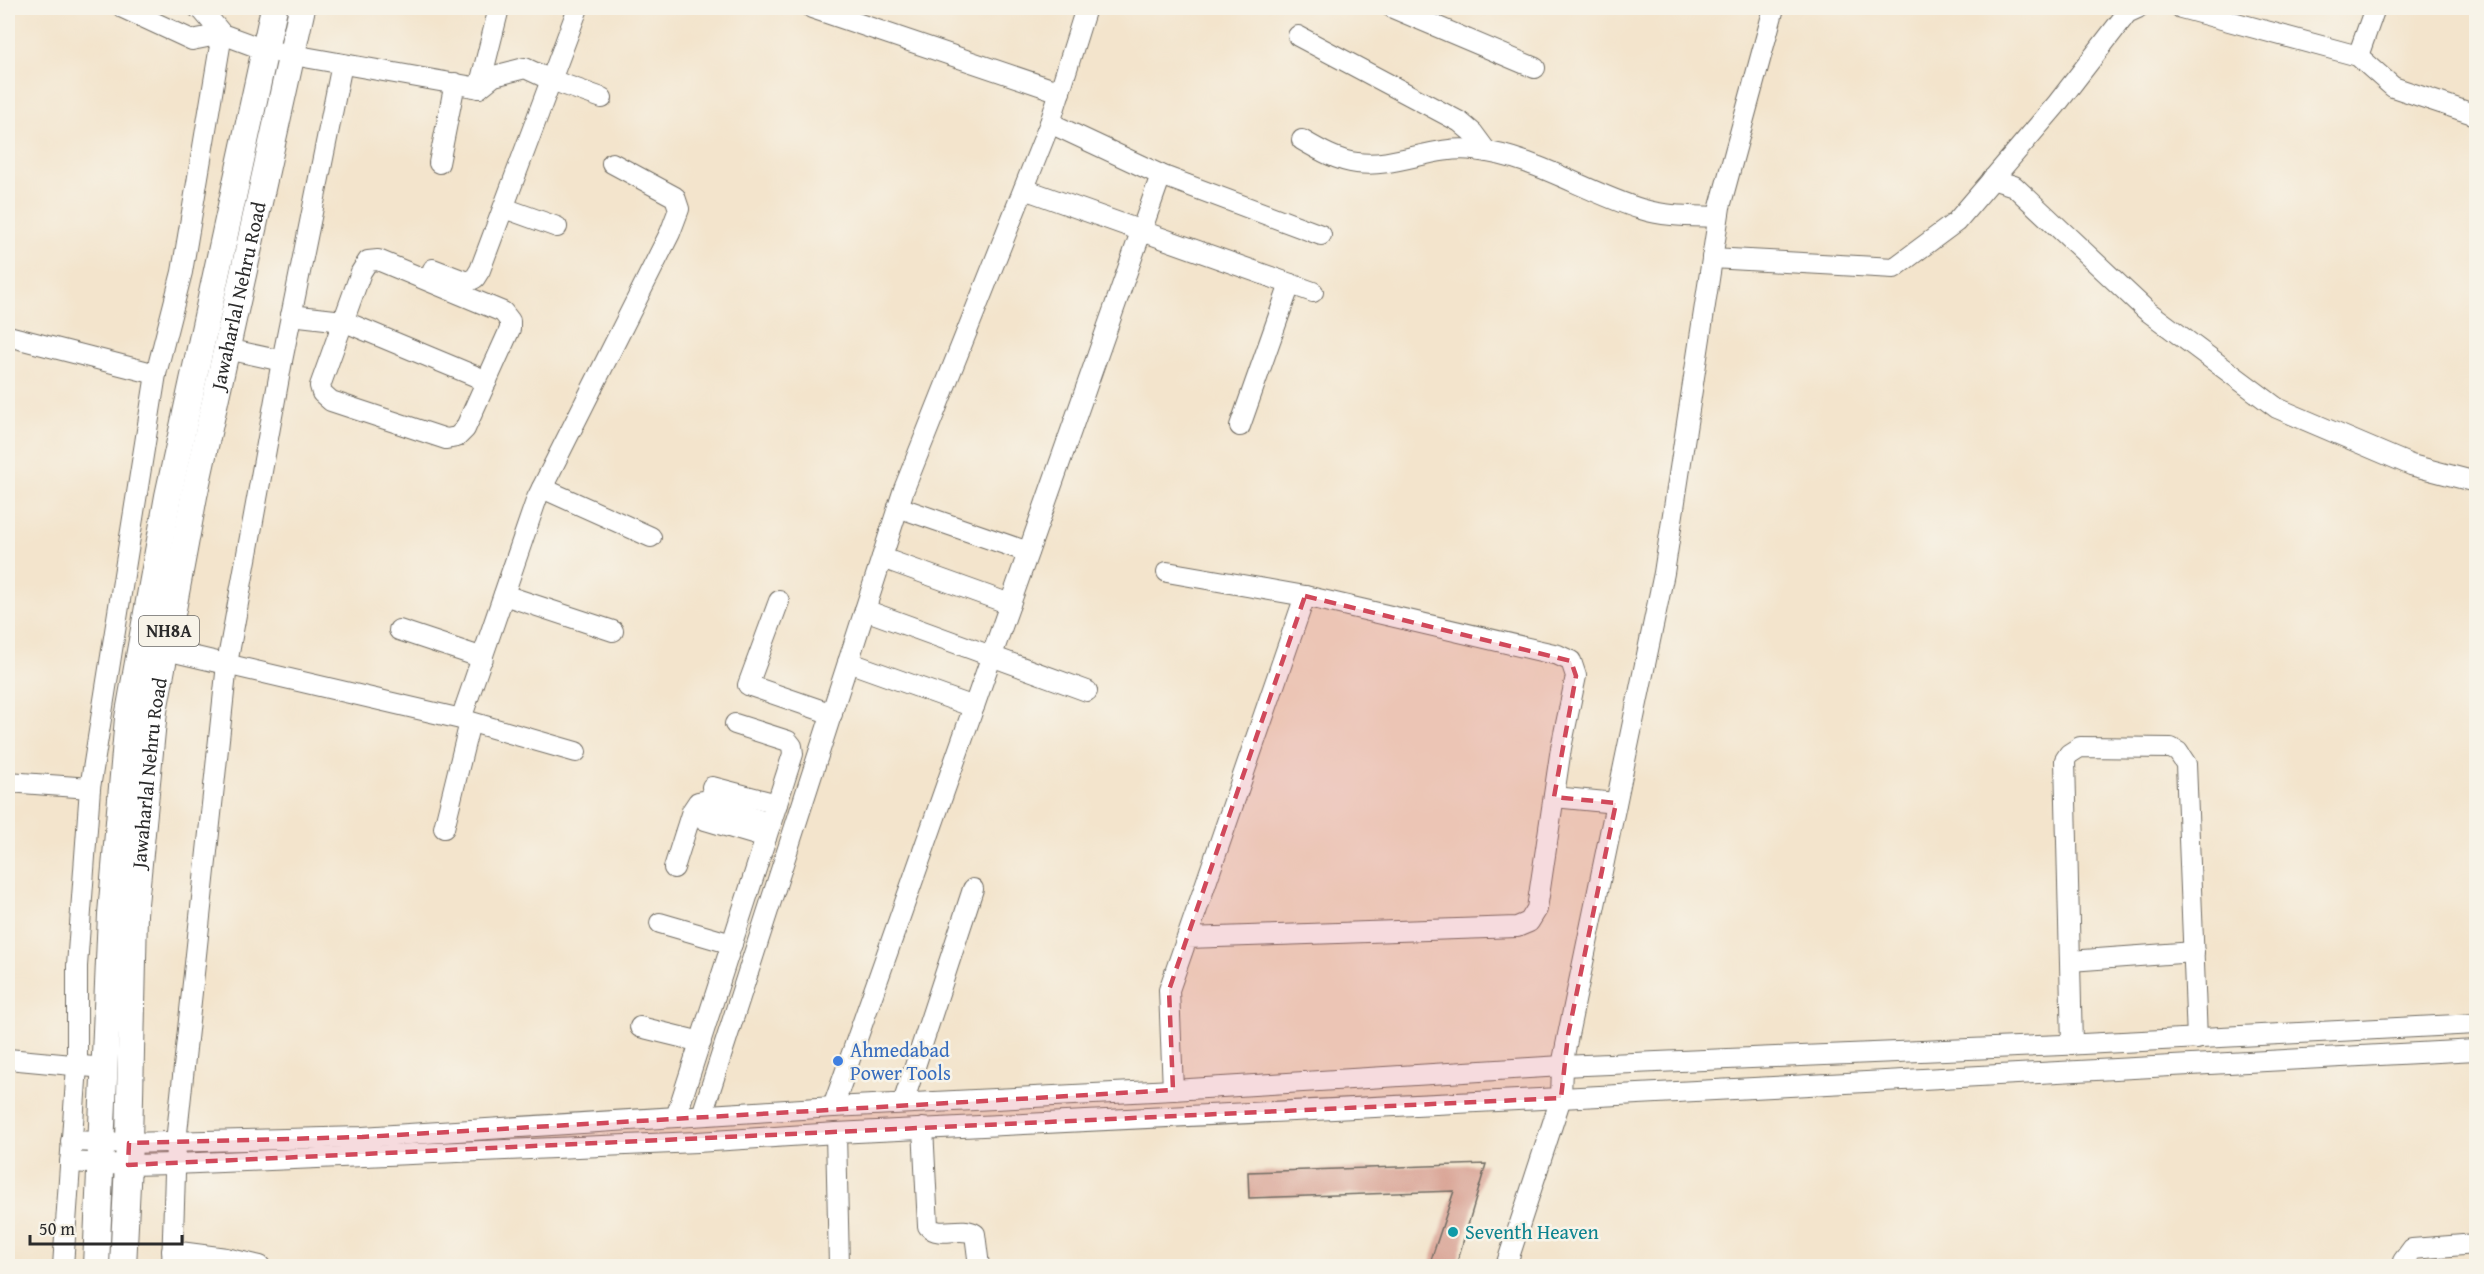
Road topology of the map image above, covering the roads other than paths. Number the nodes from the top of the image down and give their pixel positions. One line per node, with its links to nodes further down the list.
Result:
1 (123, 8): 14 (street)
2 (198, 8): 14 (street)
3 (274, 8): 16 (main road, Jawaharlal Nehru Road / NH8A)
4 (303, 8): 17 (main road, Jawaharlal Nehru Road / NH8A)
5 (499, 8): 23 (street)
6 (578, 8): 21 (street)
7 (812, 8): 24 (street)
8 (1086, 8): 24 (street)
9 (1393, 8): 20 (street)
10 (1774, 8): 36 (street)
11 (2181, 8): 18 (street)
12 (2375, 8): 18 (street)
13 (2127, 9): 33 (street)
14 (222, 34): 16 (street); 49 (street)
15 (1298, 36): 29 (street)
16 (265, 50): 17 (street); 102 (main road, Jawaharlal Nehru Road / NH8A)
17 (292, 55): 19 (street); 47 (main road, Jawaharlal Nehru Road / NH8A)
18 (2358, 56): 26 (street)
19 (342, 64): 22 (street); 44 (street)
20 (1535, 68)
21 (551, 80): 23 (street); 25 (street); 35 (street)
22 (455, 83): 23 (street); 30 (street)
23 (479, 88)
24 (1060, 92): 27 (street)
25 (602, 98)
26 (2476, 115)
27 (1050, 123): 32 (street); 34 (street)
28 (1302, 141): 29 (street)
29 (1487, 152): 36 (street)
30 (439, 163)
31 (612, 163): 53 (street)
32 (1161, 175): 38 (street); 39 (street)
33 (1992, 179): 40 (street); 52 (street)
34 (1024, 189): 38 (street); 54 (street)
35 (504, 208): 37 (street); 41 (street)
36 (1718, 218): 40 (street)
37 (557, 227)
38 (1140, 232): 42 (street); 56 (street)
39 (1321, 235)
40 (1712, 258): 81 (street)
41 (413, 262)
42 (1290, 284): 43 (street); 51 (street)
43 (1313, 292)
44 (291, 315): 45 (street); 48 (street)
45 (343, 321): 50 (street); 50 (street); 50 (street)
46 (8, 336): 49 (street)
47 (227, 349): 48 (street); 66 (main road, Jawaharlal Nehru Road / NH8A)
48 (282, 361): 70 (street)
49 (156, 374): 79 (street)
50 (487, 381)
51 (1240, 426)
52 (2476, 482)
53 (542, 489): 55 (street); 59 (street)
54 (898, 507): 56 (street); 57 (street)
55 (651, 537)
56 (1028, 552): 62 (street)
57 (882, 558): 62 (street); 63 (street)
58 (1167, 573): 60 (street)
59 (504, 596): 65 (street); 68 (street)
60 (1305, 596): 80 (street); 89 (street)
61 (779, 601): 73 (street)
62 (1010, 604): 67 (street)
63 (865, 610): 67 (street); 69 (street)
64 (399, 630): 68 (street)
65 (613, 631)
66 (166, 650): 70 (street); 114 (main road, Jawaharlal Nehru Road / NH8A)
67 (993, 655): 71 (street); 72 (street)
68 (483, 658): 74 (street)
69 (848, 662): 72 (street); 73 (street)
70 (227, 664): 74 (street); 112 (street)
71 (1087, 691)
72 (974, 707): 106 (street)
73 (832, 714): 107 (street)
74 (466, 720): 76 (street); 84 (street)
75 (735, 724): 82 (street)
76 (576, 752)
77 (8, 782): 79 (street)
78 (712, 787): 82 (street)
79 (90, 788): 101 (street)
80 (1554, 797): 81 (street); 89 (street)
81 (1616, 802): 100 (street)
82 (777, 804): 85 (street)
83 (705, 820): 85 (street)
84 (444, 828)
85 (769, 831): 86 (street); 90 (street)
86 (674, 868)
87 (973, 889): 105 (street)
88 (660, 923): 90 (street)
89 (1187, 938): 103 (street)
90 (732, 944): 96 (street)
91 (2194, 952): 92 (street); 92 (street); 95 (street)
92 (2070, 961): 97 (street)
93 (2476, 1024): 95 (street)
94 (640, 1027): 96 (street)
95 (2197, 1039): 97 (street)
96 (700, 1042): 108 (street)
97 (2072, 1045): 100 (street)
98 (2476, 1050): 104 (street)
99 (8, 1059): 101 (street)
100 (1562, 1065): 103 (street); 104 (street)
101 (77, 1066): 102 (street); 111 (street)
102 (104, 1068): 113 (main road, Jawaharlal Nehru Road / NH8A)
103 (1173, 1090): 105 (street)
104 (1562, 1098): 109 (street); 125 (street)
105 (903, 1103): 106 (street)
106 (833, 1107): 107 (street)
107 (702, 1115): 108 (street)
108 (676, 1117): 112 (street)
109 (923, 1128): 110 (street); 124 (street)
110 (836, 1133): 116 (street); 123 (street)
111 (71, 1141): 113 (street); 115 (street)
112 (176, 1142): 114 (street); 116 (street)
113 (101, 1153): 114 (street); 115 (street); 120 (main road, Jawaharlal Nehru Road / NH8A)
114 (128, 1154): 116 (street); 121 (main road, Jawaharlal Nehru Road / NH8A)
115 (70, 1162): 119 (street)
116 (174, 1164): 118 (street)
117 (2476, 1244): 126 (street)
118 (172, 1259): 122 (street)
119 (63, 1266)
120 (96, 1266)
121 (123, 1266)
122 (260, 1266)
123 (839, 1266)
124 (979, 1266)
125 (1506, 1266)
126 (2403, 1266)

